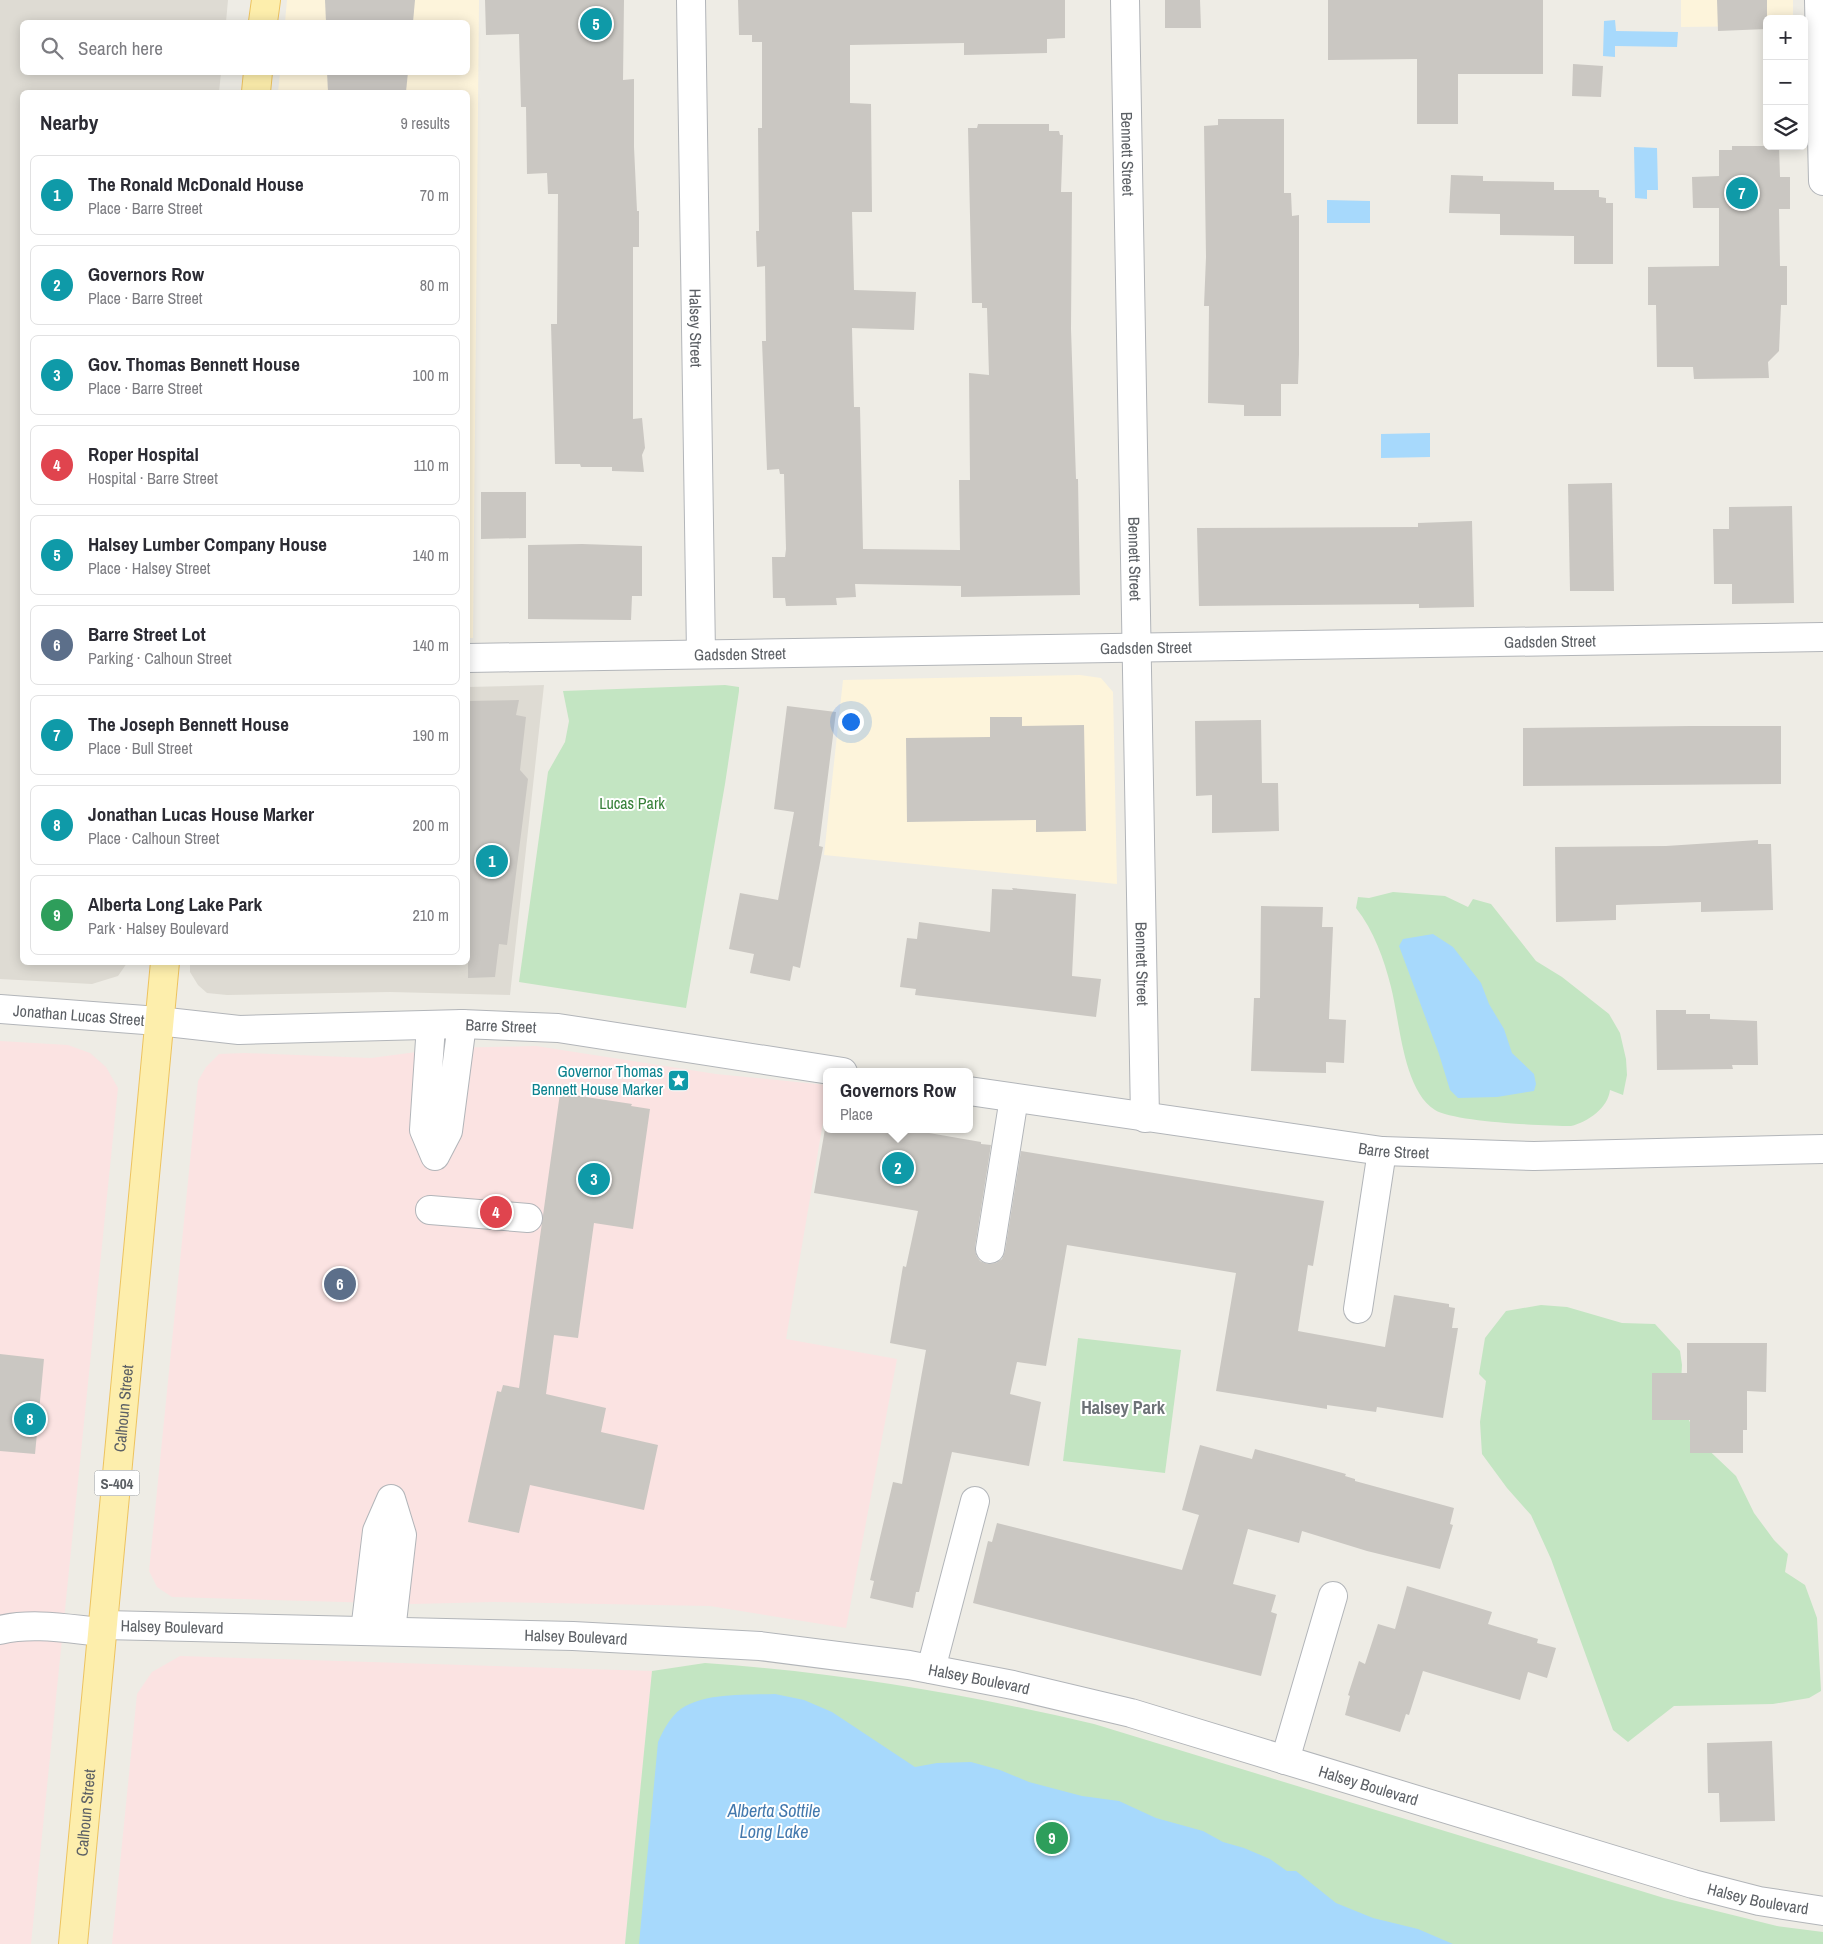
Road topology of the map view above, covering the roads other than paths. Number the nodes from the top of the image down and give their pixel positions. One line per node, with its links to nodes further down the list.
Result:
1 (266, 0): 5 (main road)
2 (691, 0): 11 (street, Halsey Street)
3 (1125, 0): 10 (street, Bennett Street)
4 (1819, 0): 8 (street)
5 (263, 20)
6 (258, 75): 7 (main road)
7 (256, 90)
8 (1823, 180)
9 (1823, 637): 10 (street, Gadsden Street)
10 (1136, 648): 11 (street, Gadsden Street); 21 (street, Bennett Street)
11 (701, 654): 12 (street, Gadsden Street)
12 (470, 658)
13 (165, 965): 15 (main road, Calhoun Street / S-404)
14 (0, 1009): 15 (street, Jonathan Lucas Street)
15 (158, 1021): 17 (street, Barre Street); 30 (main road, Calhoun Street / S-404)
16 (462, 1024): 17 (street, Barre Street); 17 (street); 18 (street, Barre Street)
17 (430, 1025)
18 (823, 1069)
19 (973, 1092): 20 (street, Barre Street)
20 (1014, 1098): 21 (street, Barre Street); 26 (street)
21 (1145, 1118): 23 (street, Barre Street)
22 (1823, 1149): 23 (street, Barre Street)
23 (1382, 1151): 27 (street)
24 (430, 1210): 25 (street)
25 (528, 1218)
26 (990, 1249)
27 (1358, 1309)
28 (975, 1502): 32 (street)
29 (1333, 1596): 33 (street)
30 (104, 1629): 31 (street, Halsey Boulevard); 32 (street, Halsey Boulevard); 35 (main road, Calhoun Street / S-404)
31 (0, 1630)
32 (931, 1669): 33 (street, Halsey Boulevard)
33 (1286, 1760): 34 (street, Halsey Boulevard)
34 (1823, 1911)
35 (73, 1944)

